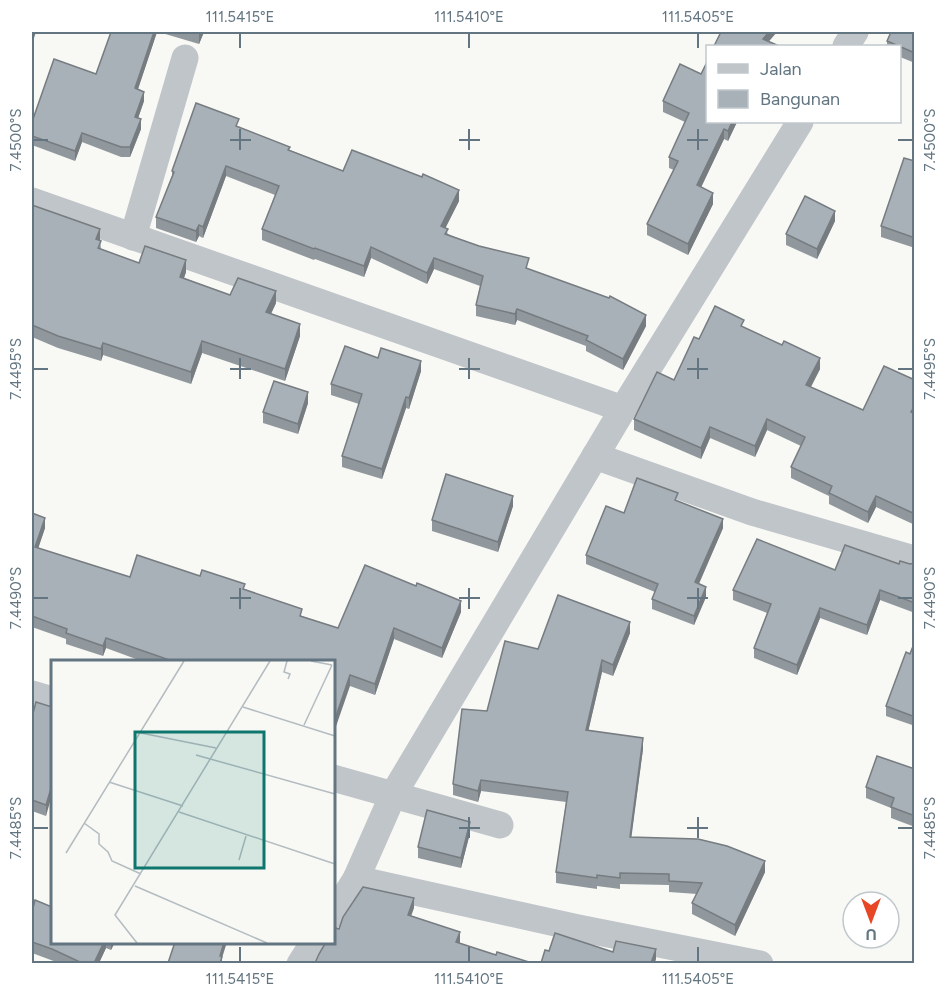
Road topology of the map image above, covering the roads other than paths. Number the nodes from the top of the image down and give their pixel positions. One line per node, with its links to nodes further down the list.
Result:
1 (855, 32): 2 (street)
2 (847, 45)
3 (185, 58): 6 (street)
4 (799, 123): 7 (street)
5 (32, 201): 6 (street)
6 (134, 237): 7 (street)
7 (623, 409): 8 (street)
8 (595, 456): 9 (street); 13 (street)
9 (915, 559)
10 (32, 694): 11 (street)
11 (51, 700)
12 (334, 778): 13 (street)
13 (393, 795): 14 (street); 15 (street)
14 (500, 825)
15 (356, 879): 16 (street); 19 (street)
16 (334, 913)
17 (313, 944): 18 (street)
18 (300, 963)
19 (760, 963)

